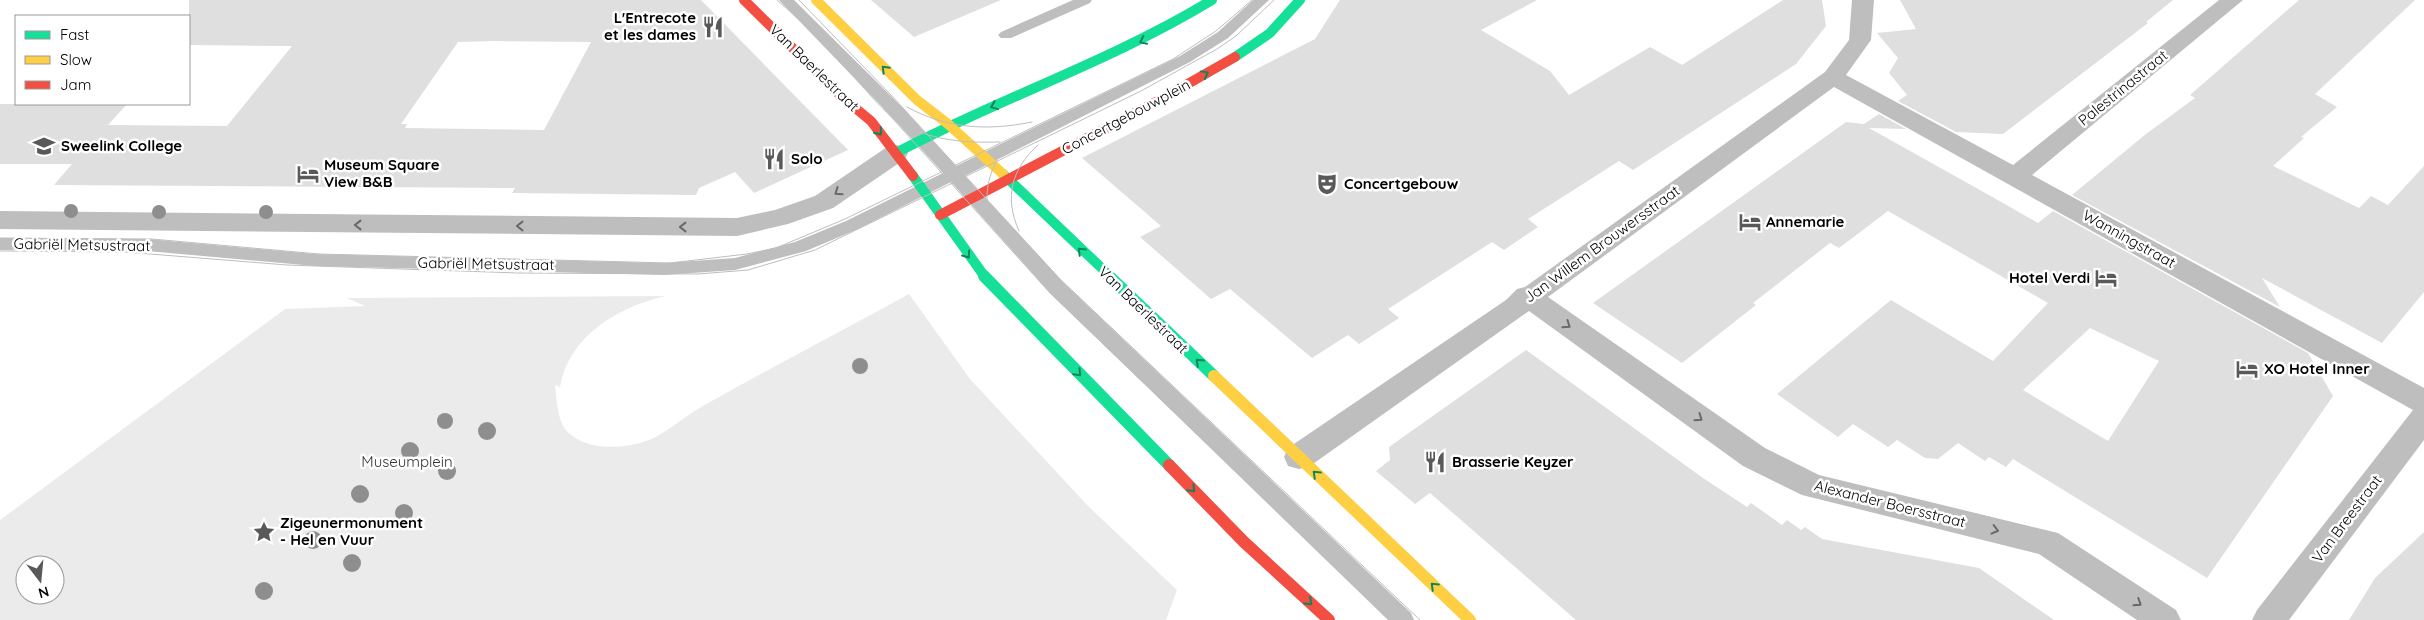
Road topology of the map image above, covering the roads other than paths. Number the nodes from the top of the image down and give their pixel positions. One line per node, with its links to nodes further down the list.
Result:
1 (744, 0): 14 (street, Van Baerlestraat, one-way to 14)
2 (786, 0): 13 (lane, Van Baerlestraat)
3 (816, 0): 12 (street, Van Baerlestraat, one-way to 3)
4 (1085, 0): 10 (lane)
5 (1212, 0): 12 (street, one-way to 12)
6 (1262, 0): 15 (lane, Concertgebouwplein)
7 (1300, 0): 18 (street, Concertgebouwplein, one-way to 7)
8 (1863, 0): 11 (street, Jan Willem Brouwersstraat)
9 (2232, 0): 17 (street, Palestrinastraat)
10 (1006, 36)
11 (1832, 77): 17 (street, Wanningstraat); 24 (street, Jan Willem Brouwersstraat)
12 (948, 124): 13 (street); 15 (street, Van Baerlestraat)
13 (921, 139): 14 (street); 16 (lane, Van Baerlestraat)
14 (896, 153): 19 (street, Van Baerlestraat); 22 (street, Gabriël Metsustraat, one-way to 22)
15 (985, 158): 16 (lane, Concertgebouwplein); 18 (street, Van Baerlestraat)
16 (953, 174): 19 (lane, Gabriël Metsustraat); 20 (lane, Van Baerlestraat)
17 (2015, 176): 25 (street, Wanningstraat)
18 (1007, 178): 20 (street, Concertgebouwplein); 27 (street, Van Baerlestraat, one-way to 18)
19 (922, 190): 21 (street, Van Baerlestraat); 23 (lane, Gabriël Metsustraat)
20 (974, 196): 21 (street, Concertgebouwplein); 29 (lane, Van Baerlestraat)
21 (940, 215): 28 (street, Van Baerlestraat, one-way to 28)
22 (0, 220)
23 (0, 244)
24 (1527, 296): 27 (street, Jan Willem Brouwersstraat); 31 (street, Alexander Boersstraat, one-way to 31)
25 (2424, 402)
26 (2424, 418): 32 (street, Van Breestraat)
27 (1299, 457): 30 (street, Van Baerlestraat, one-way to 27)
28 (1329, 620)
29 (1403, 620)
30 (1470, 620)
31 (2164, 620)
32 (2269, 620)

